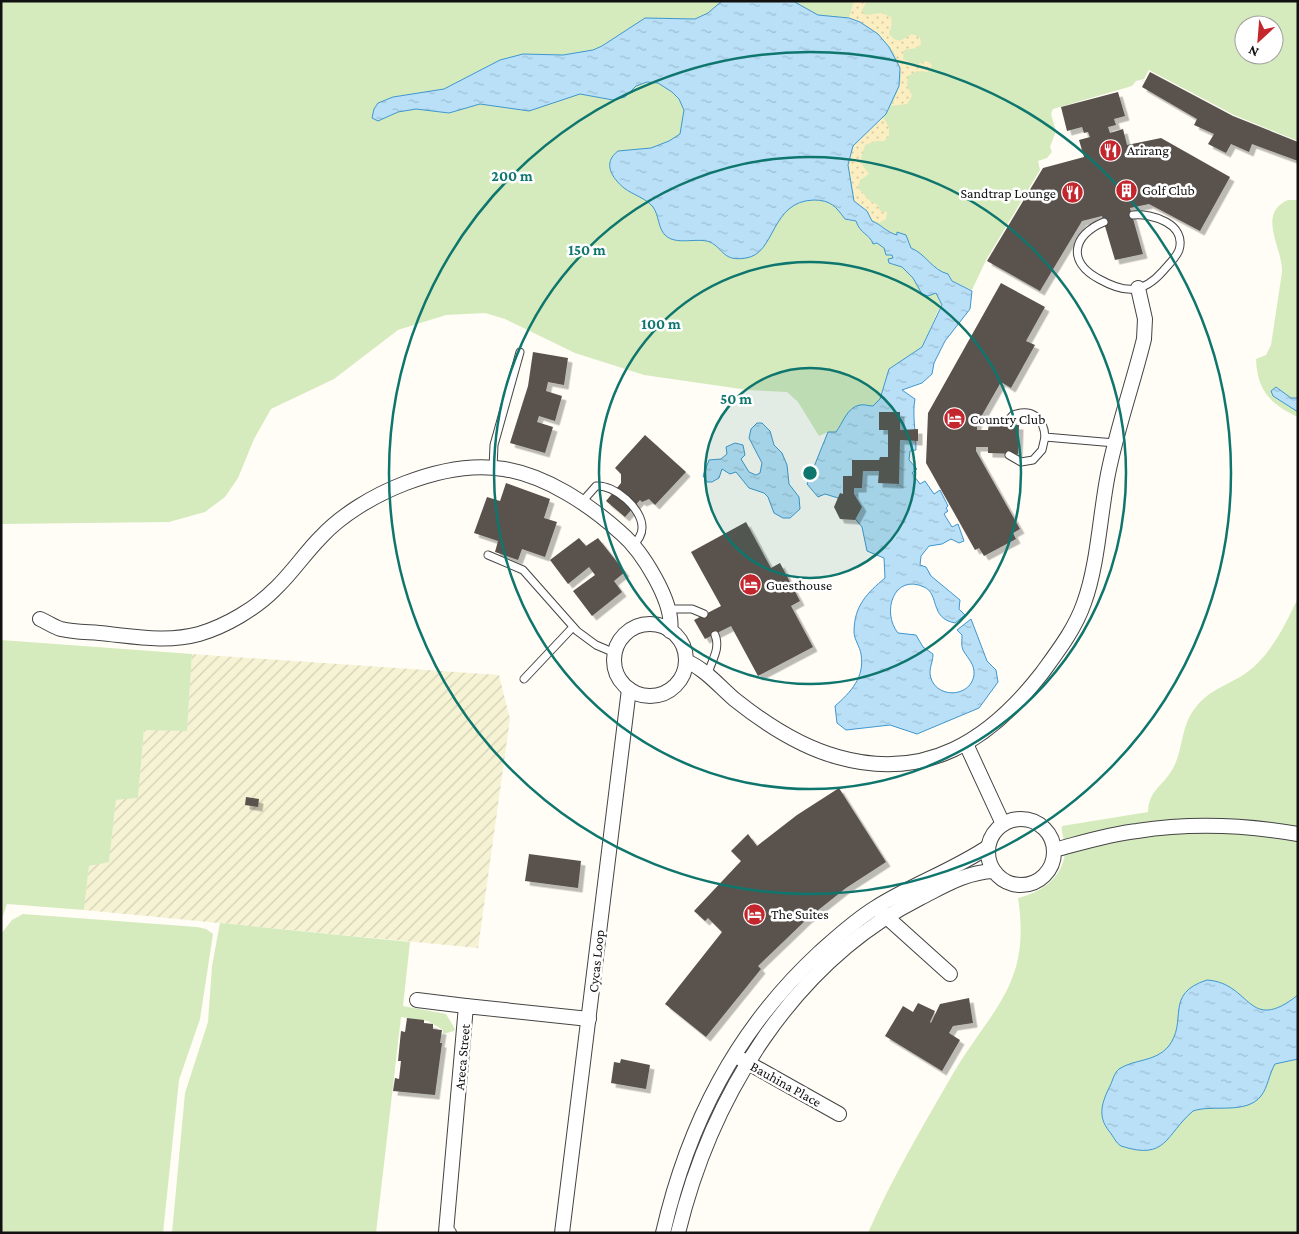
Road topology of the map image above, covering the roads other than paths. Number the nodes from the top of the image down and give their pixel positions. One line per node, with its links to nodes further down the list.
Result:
1 (1133, 215): 3 (lane)
2 (1104, 222): 3 (lane)
3 (1138, 288): 7 (street)
4 (520, 352): 9 (lane)
5 (1006, 423): 6 (lane)
6 (1046, 437): 7 (lane); 8 (lane)
7 (1116, 443): 24 (street)
8 (1009, 454)
9 (493, 468): 10 (street); 15 (street)
10 (581, 503): 11 (street); 11 (lane)
11 (633, 546): 13 (street)
12 (488, 555): 16 (lane)
13 (669, 609): 14 (lane); 17 (street)
14 (704, 614)
15 (40, 619)
16 (573, 627): 19 (lane); 22 (lane)
17 (670, 631): 19 (street); 20 (street)
18 (716, 635): 21 (lane)
19 (615, 653): 23 (street)
20 (686, 661): 21 (street); 23 (street)
21 (708, 674): 24 (street)
22 (524, 679)
23 (629, 689): 34 (street, Cycas Loop)
24 (966, 744): 25 (street)
25 (1003, 824): 27 (street); 28 (street)
26 (1298, 834): 28 (street)
27 (988, 847): 29 (street); 30 (street)
28 (1054, 850): 29 (street)
29 (994, 871): 30 (street)
30 (881, 912): 31 (street); 35 (street); 36 (street)
31 (950, 974)
32 (417, 1000): 33 (street)
33 (466, 1006): 34 (street, Areca Street); 38 (street, Areca Street)
34 (589, 1019): 39 (street, Cycas Loop)
35 (733, 1055): 36 (street, Bauhina Place); 40 (street)
36 (748, 1063): 37 (street, Bauhina Place); 41 (street)
37 (839, 1114)
38 (447, 1233)
39 (562, 1233)
40 (663, 1233)
41 (678, 1233)

